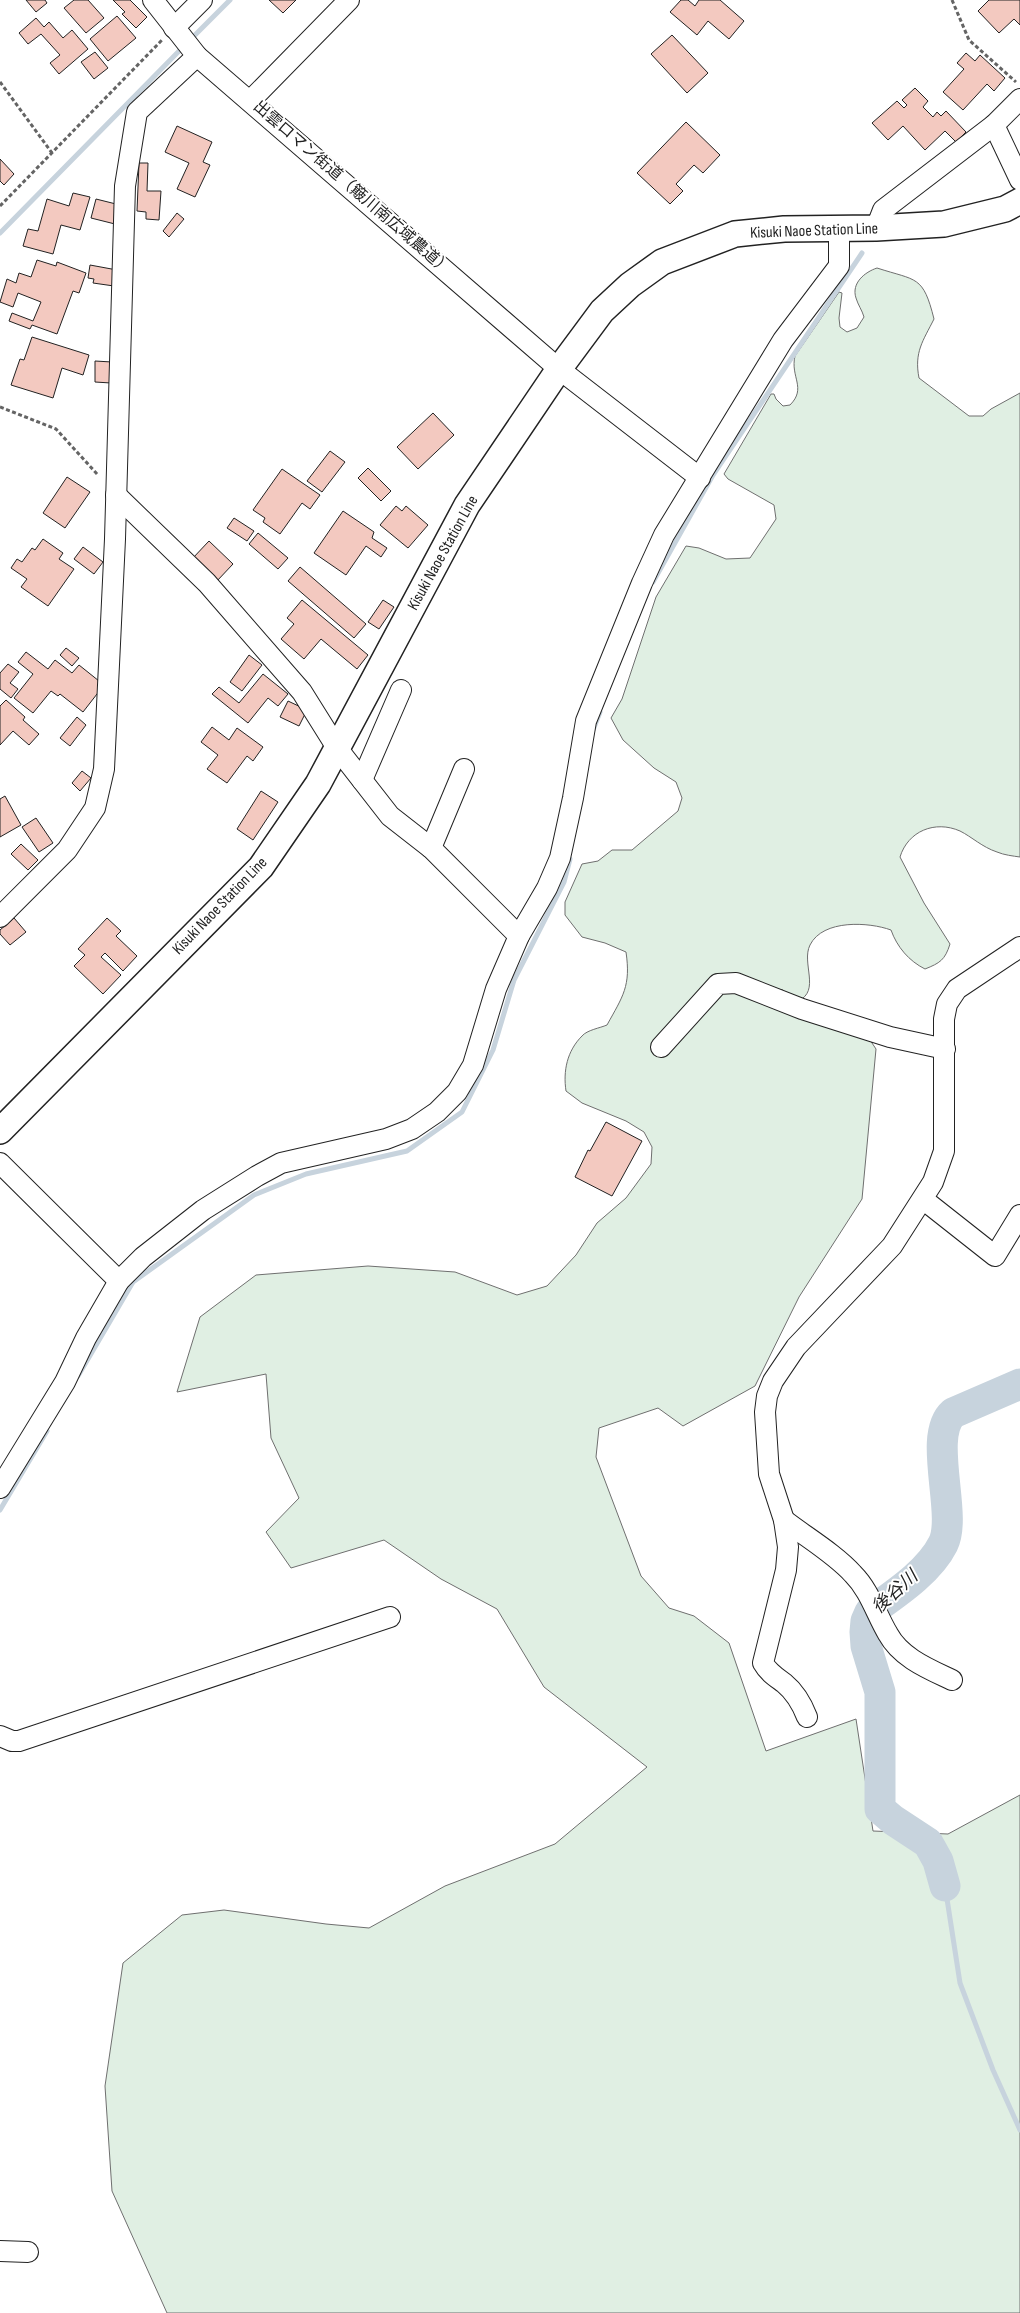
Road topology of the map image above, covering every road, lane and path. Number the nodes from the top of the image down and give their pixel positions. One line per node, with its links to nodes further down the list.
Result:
1 (153, 0): 5 (street, 出雲ロマン街道（簸川南広域農道）)
2 (202, 0): 5 (street)
3 (349, 0): 10 (street)
4 (952, 0): 8 (path)
5 (174, 28): 6 (street, 出雲ロマン街道（簸川南広域農道）); 12 (path)
6 (197, 56): 10 (street, 出雲ロマン街道（簸川南広域農道）); 21 (street)
7 (0, 82): 12 (path)
8 (1020, 86)
9 (1020, 99): 11 (street)
10 (251, 100): 18 (street, 出雲ロマン街道（簸川南広域農道）)
11 (994, 125): 13 (street); 17 (street)
12 (52, 153): 15 (path)
13 (1020, 180)
14 (1020, 200): 17 (main road, Kisuki Naoe Station Line)
15 (0, 206)
16 (839, 228): 17 (main road, Kisuki Naoe Station Line); 18 (main road, Kisuki Naoe Station Line); 20 (street)
17 (876, 228)
18 (559, 369): 20 (street, 出雲ロマン街道（簸川南広域農道）); 23 (main road, Kisuki Naoe Station Line)
19 (0, 407): 21 (path)
20 (700, 478): 28 (street)
21 (116, 495): 23 (street); 27 (street)
22 (401, 690): 25 (street)
23 (338, 748): 25 (street); 32 (main road, Kisuki Naoe Station Line)
24 (464, 769): 26 (street)
25 (362, 780): 26 (street)
26 (431, 848): 28 (street)
27 (0, 917)
28 (519, 936): 36 (street)
29 (1020, 947): 31 (street)
30 (661, 1047): 31 (street)
31 (945, 1049): 34 (street)
32 (0, 1131)
33 (0, 1163): 36 (street)
34 (924, 1200): 35 (street); 38 (street)
35 (1020, 1215)
36 (119, 1281): 37 (street)
37 (0, 1488)
38 (784, 1520): 40 (street); 41 (street)
39 (390, 1618): 42 (street)
40 (952, 1680)
41 (806, 1717)
42 (0, 1736)
43 (0, 2251): 44 (street)
44 (28, 2252)

